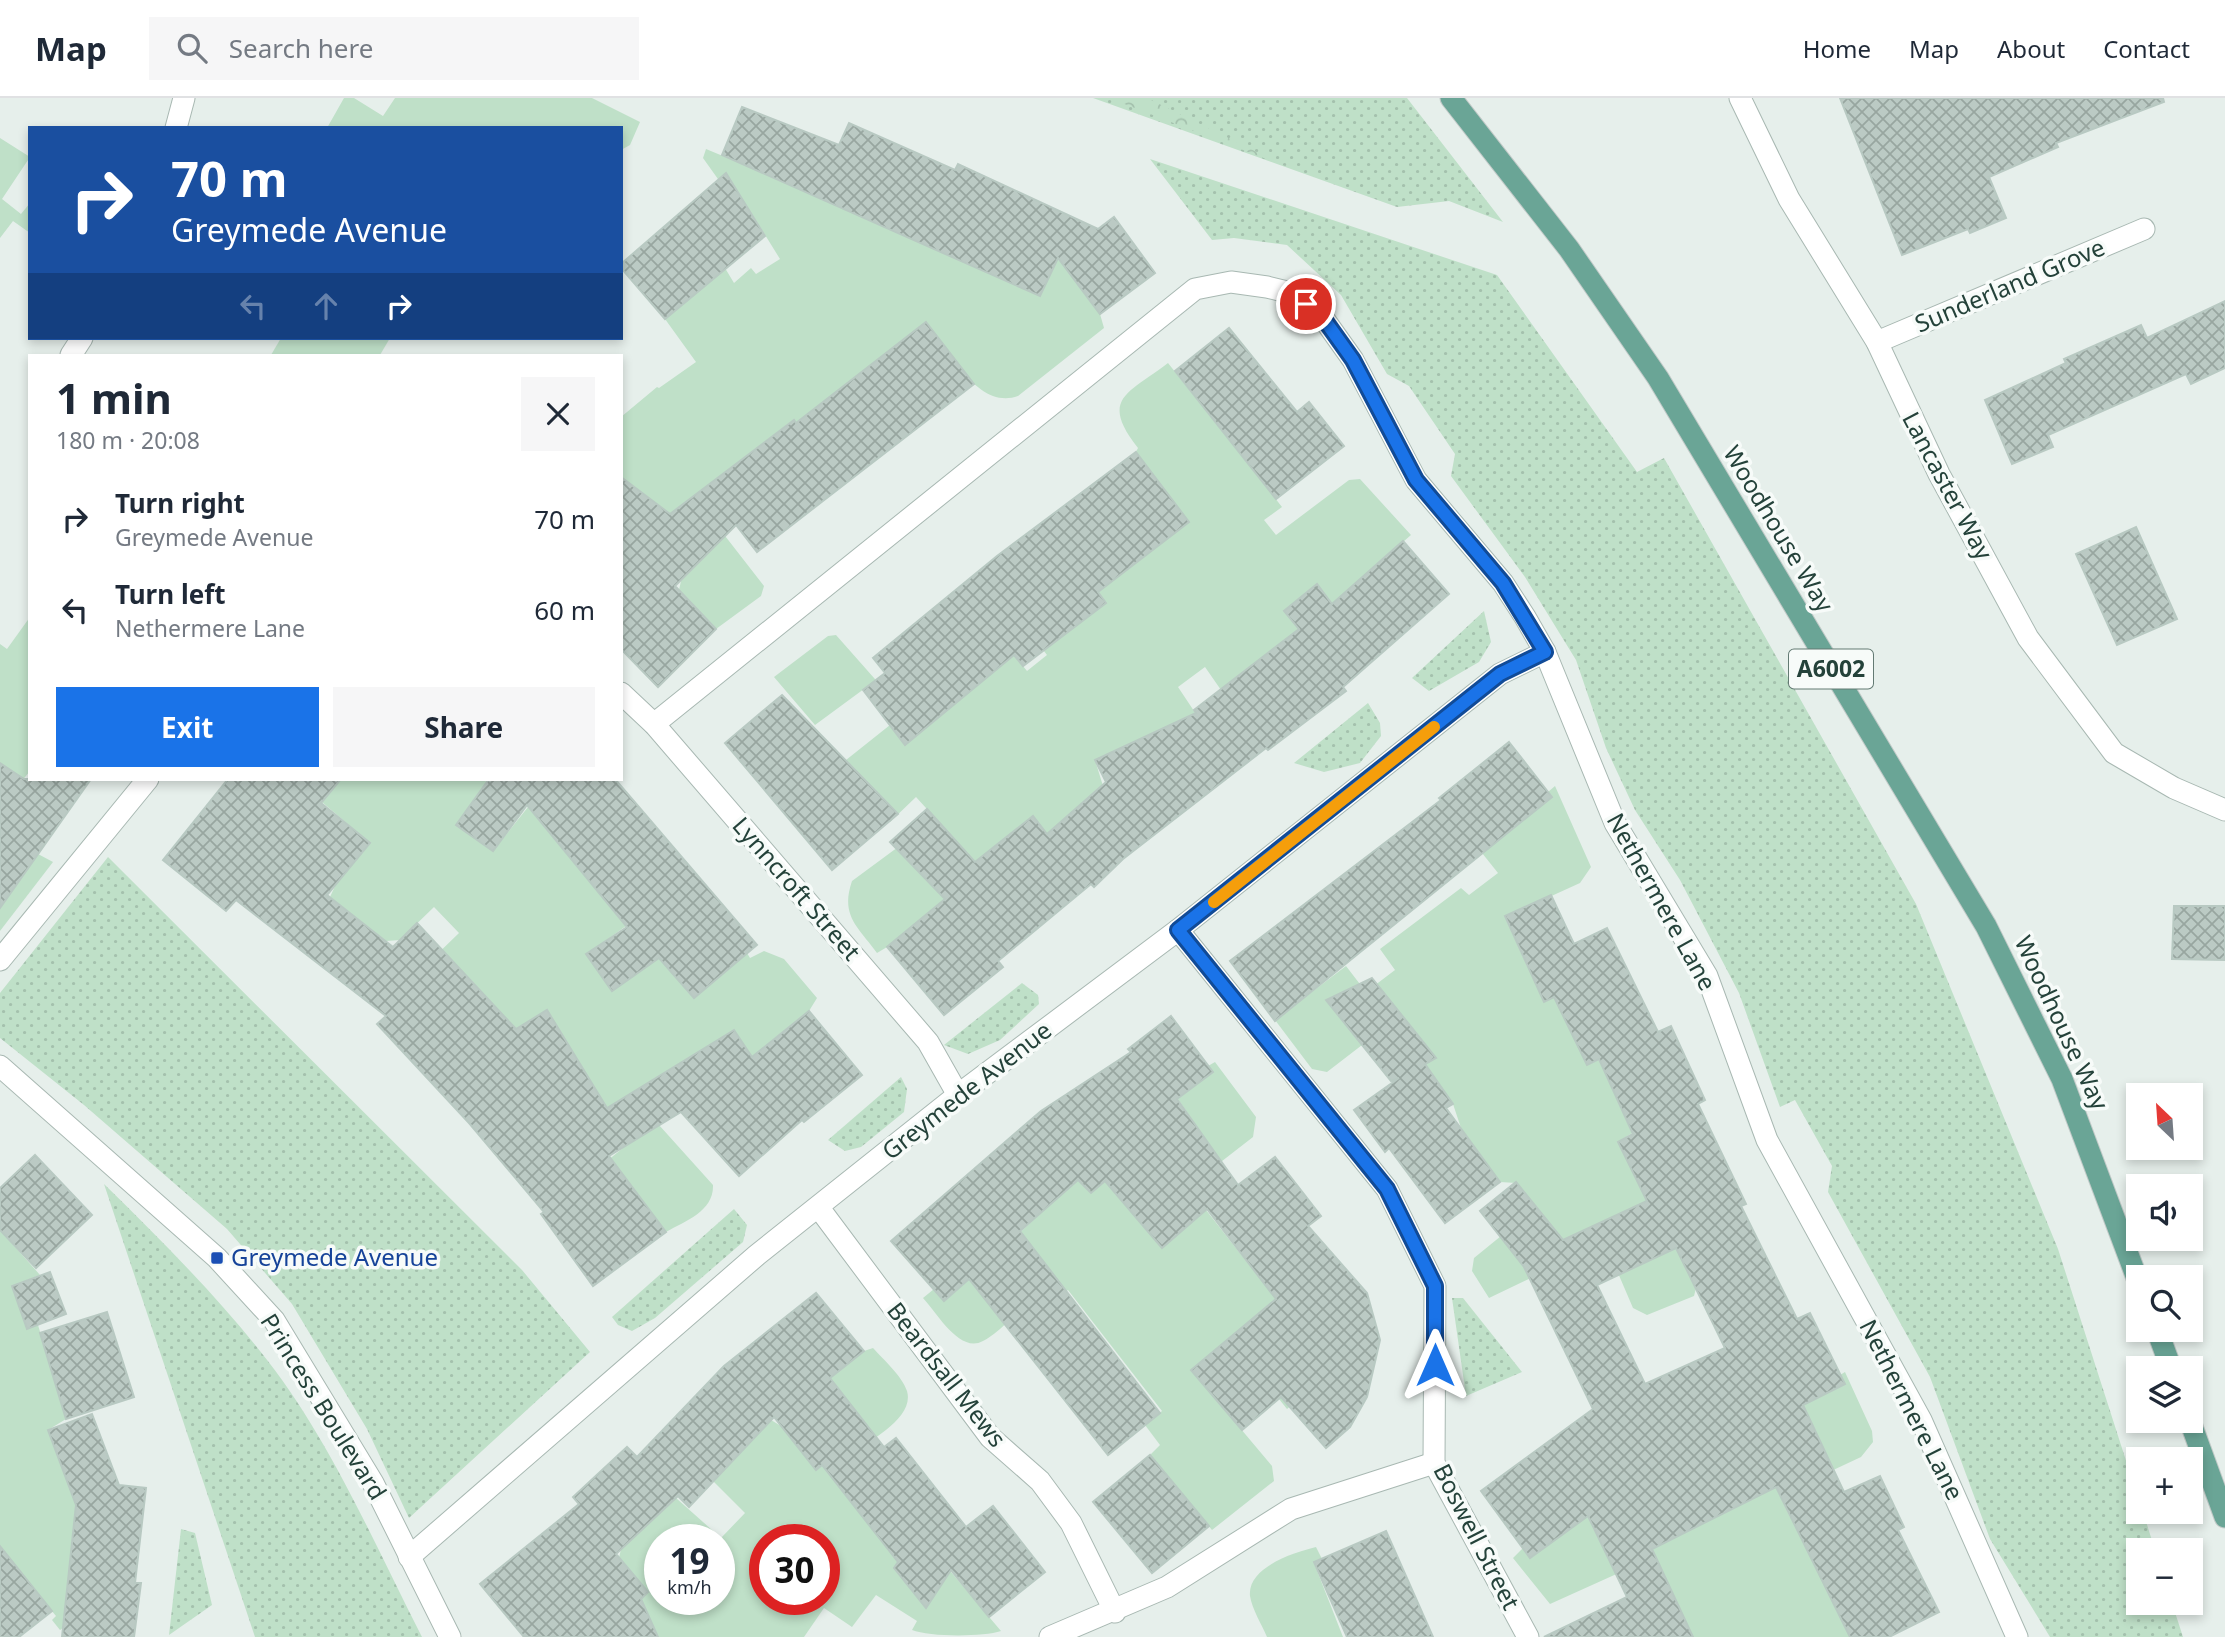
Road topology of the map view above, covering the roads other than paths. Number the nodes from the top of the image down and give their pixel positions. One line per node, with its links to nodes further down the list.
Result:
1 (184, 98): 4 (street)
2 (1451, 98): 17 (main road, Woodhouse Way / A6002)
3 (1740, 98): 6 (street, Lancaster Way)
4 (177, 126)
5 (2144, 229): 6 (street, Sunderland Grove)
6 (1877, 342): 11 (street, Lancaster Way)
7 (1545, 652): 9 (street, Nethermere Lane); 12 (street, Greymede Avenue); 26 (street, Nethermere Lane)
8 (623, 695): 9 (street, Lynncroft Street)
9 (654, 724): 15 (street, Lynncroft Street)
10 (146, 781): 13 (street)
11 (2225, 810)
12 (1178, 930): 15 (street, Greymede Avenue); 19 (street, Boswell Street)
13 (0, 960)
14 (0, 1066): 21 (street, Princess Boulevard)
15 (958, 1095): 16 (street, Greymede Avenue)
16 (819, 1208): 21 (street, Greymede Avenue); 22 (street, Beardsall Mews)
17 (2132, 1265)
18 (2194, 1433): 20 (main road)
19 (1434, 1463): 22 (street); 25 (street, Boswell Street)
20 (2225, 1517)
21 (409, 1557): 23 (street, Princess Boulevard)
22 (1115, 1612): 24 (street)
23 (450, 1637)
24 (1050, 1637)
25 (1528, 1637)
26 (2017, 1637)

